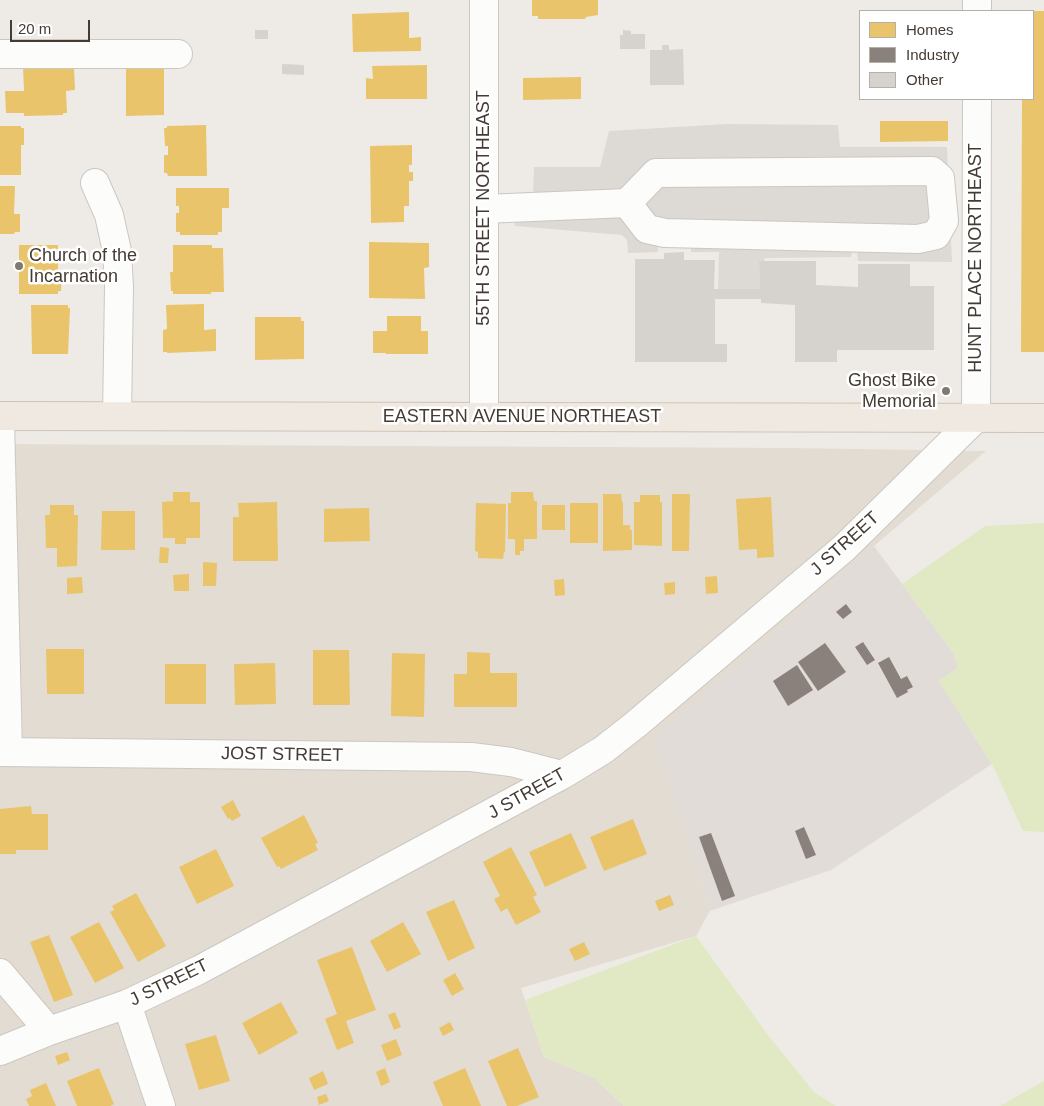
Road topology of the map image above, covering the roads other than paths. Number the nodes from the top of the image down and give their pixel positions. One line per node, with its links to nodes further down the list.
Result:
1 (484, 0): 7 (street, 55TH STREET NORTHEAST)
2 (0, 54): 3 (street)
3 (178, 54)
4 (977, 100): 11 (street, HUNT PLACE NORTHEAST)
5 (95, 183): 8 (street)
6 (627, 203): 6 (street); 7 (street)
7 (484, 209): 9 (street, 55TH STREET NORTHEAST)
8 (117, 416): 9 (main road, EASTERN AVENUE NORTHEAST); 10 (main road, EASTERN AVENUE NORTHEAST)
9 (484, 417): 11 (main road, EASTERN AVENUE NORTHEAST)
10 (0, 418): 13 (street)
11 (976, 418): 12 (main road, EASTERN AVENUE NORTHEAST); 14 (street, J STREET)
12 (1044, 418)
13 (4, 752): 14 (street, JOST STREET)
14 (562, 775): 16 (street, J STREET)
15 (0, 973): 17 (street)
16 (127, 1004): 17 (street, J STREET); 19 (street)
17 (49, 1031): 18 (street, J STREET)
18 (0, 1051)
19 (161, 1106)

